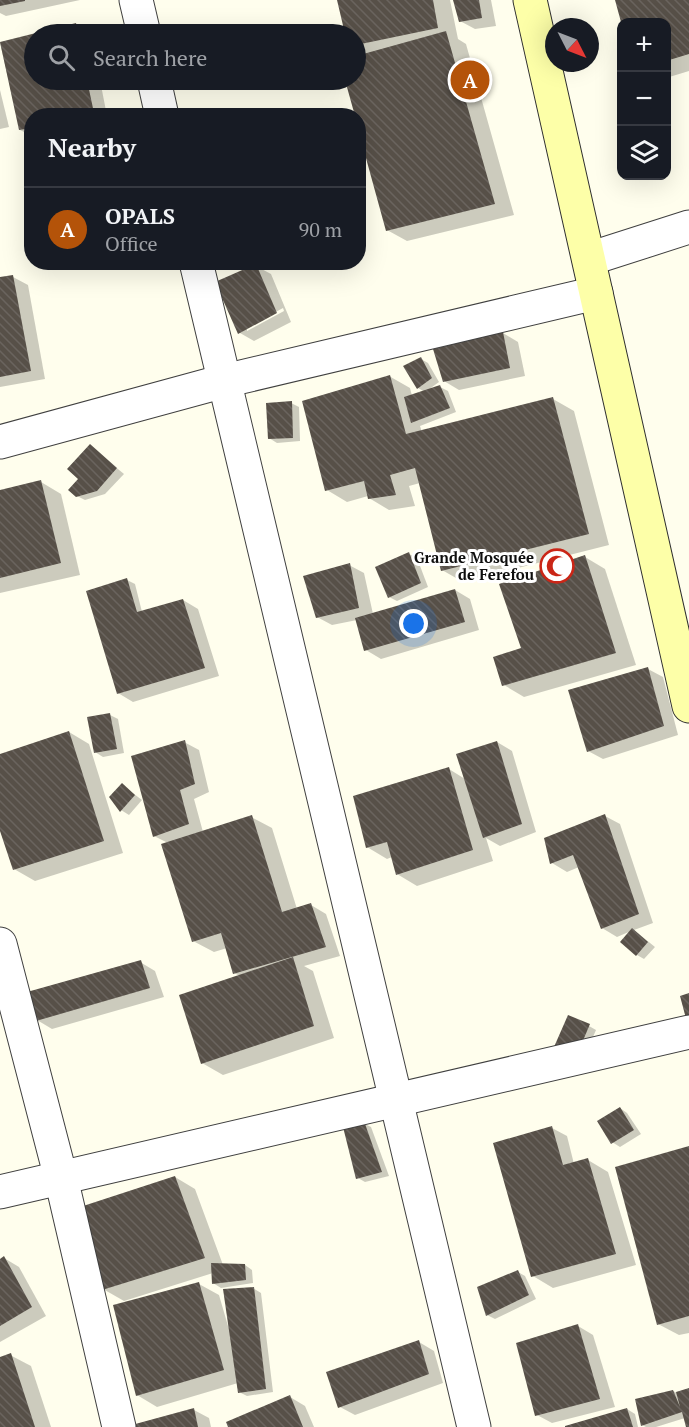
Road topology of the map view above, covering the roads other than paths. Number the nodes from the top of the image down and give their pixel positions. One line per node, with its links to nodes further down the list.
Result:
1 (135, 0): 3 (street)
2 (530, 0): 7 (main road)
3 (141, 24)
4 (156, 90): 5 (street)
5 (160, 108)
6 (689, 227): 7 (street)
7 (589, 259): 9 (main road)
8 (198, 270): 10 (street)
9 (596, 293): 10 (street); 12 (main road)
10 (224, 381): 11 (street); 15 (street)
11 (0, 442)
12 (689, 706)
13 (0, 944): 16 (street)
14 (689, 1032): 15 (street)
15 (395, 1100): 16 (street); 19 (street)
16 (61, 1178): 17 (street); 18 (street)
17 (0, 1192)
18 (119, 1427)
19 (474, 1427)

